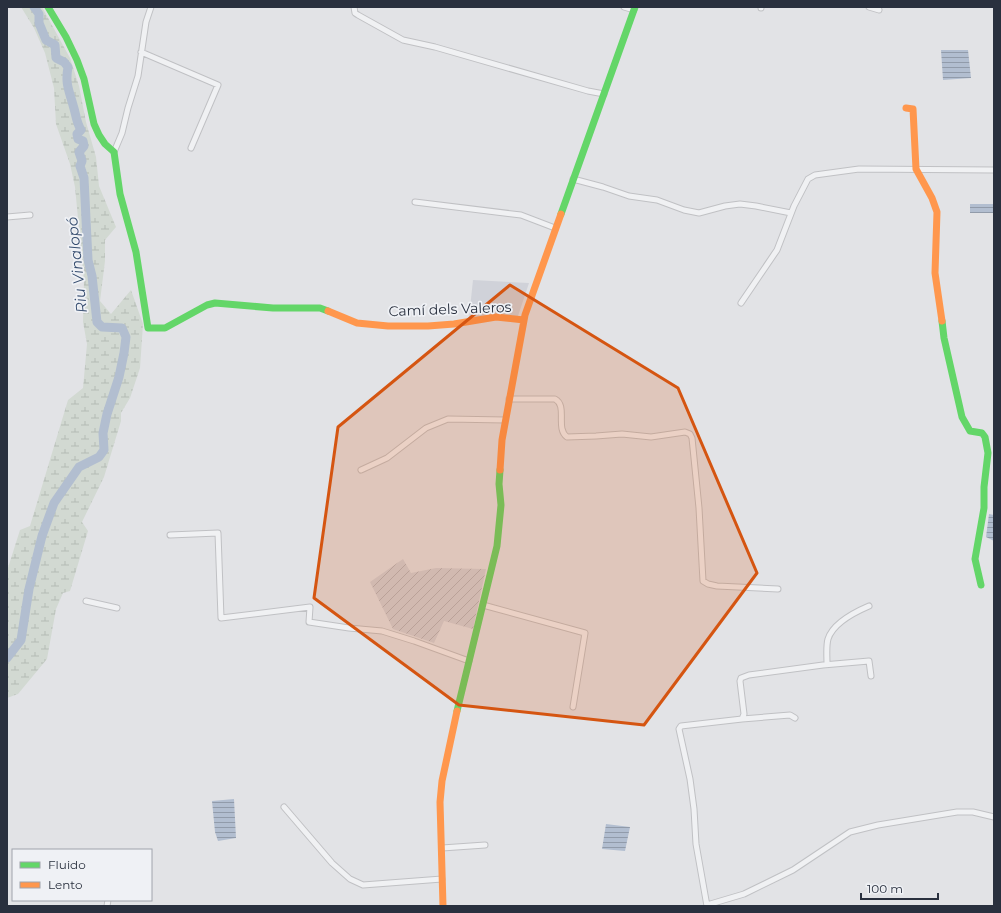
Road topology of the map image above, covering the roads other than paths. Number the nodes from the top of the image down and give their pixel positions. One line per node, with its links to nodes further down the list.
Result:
1 (48, 7): 12 (street)
2 (151, 7): 8 (street)
3 (354, 7): 9 (street)
4 (624, 7): 6 (street)
5 (869, 7): 7 (street)
6 (634, 8): 9 (street)
7 (879, 10)
8 (141, 52): 11 (street); 12 (street)
9 (604, 94): 15 (street)
10 (906, 108): 13 (street)
11 (192, 148)
12 (114, 152): 22 (street, Camí dels Valeros)
13 (916, 169): 14 (street); 17 (street); 27 (street)
14 (994, 170)
15 (573, 179): 17 (street); 20 (street)
16 (415, 202): 20 (street)
17 (792, 213): 21 (street)
18 (30, 215): 19 (street)
19 (7, 217)
20 (555, 228): 22 (street)
21 (741, 303)
22 (524, 320): 23 (street)
23 (509, 399): 24 (street); 28 (street)
24 (505, 420): 25 (street); 30 (street)
25 (361, 470)
26 (170, 535): 33 (street)
27 (982, 585)
28 (778, 589)
29 (86, 601): 32 (street)
30 (483, 605): 33 (street); 36 (street)
31 (869, 606): 34 (street)
32 (117, 608)
33 (469, 661): 42 (street)
34 (827, 664): 35 (street); 38 (street)
35 (871, 676)
36 (573, 707)
37 (794, 718): 38 (street)
38 (742, 719): 45 (street)
39 (284, 807): 43 (street)
40 (994, 817): 45 (street)
41 (485, 845): 42 (street)
42 (442, 848): 43 (street)
43 (442, 879): 44 (street)
44 (443, 906)
45 (707, 906)

